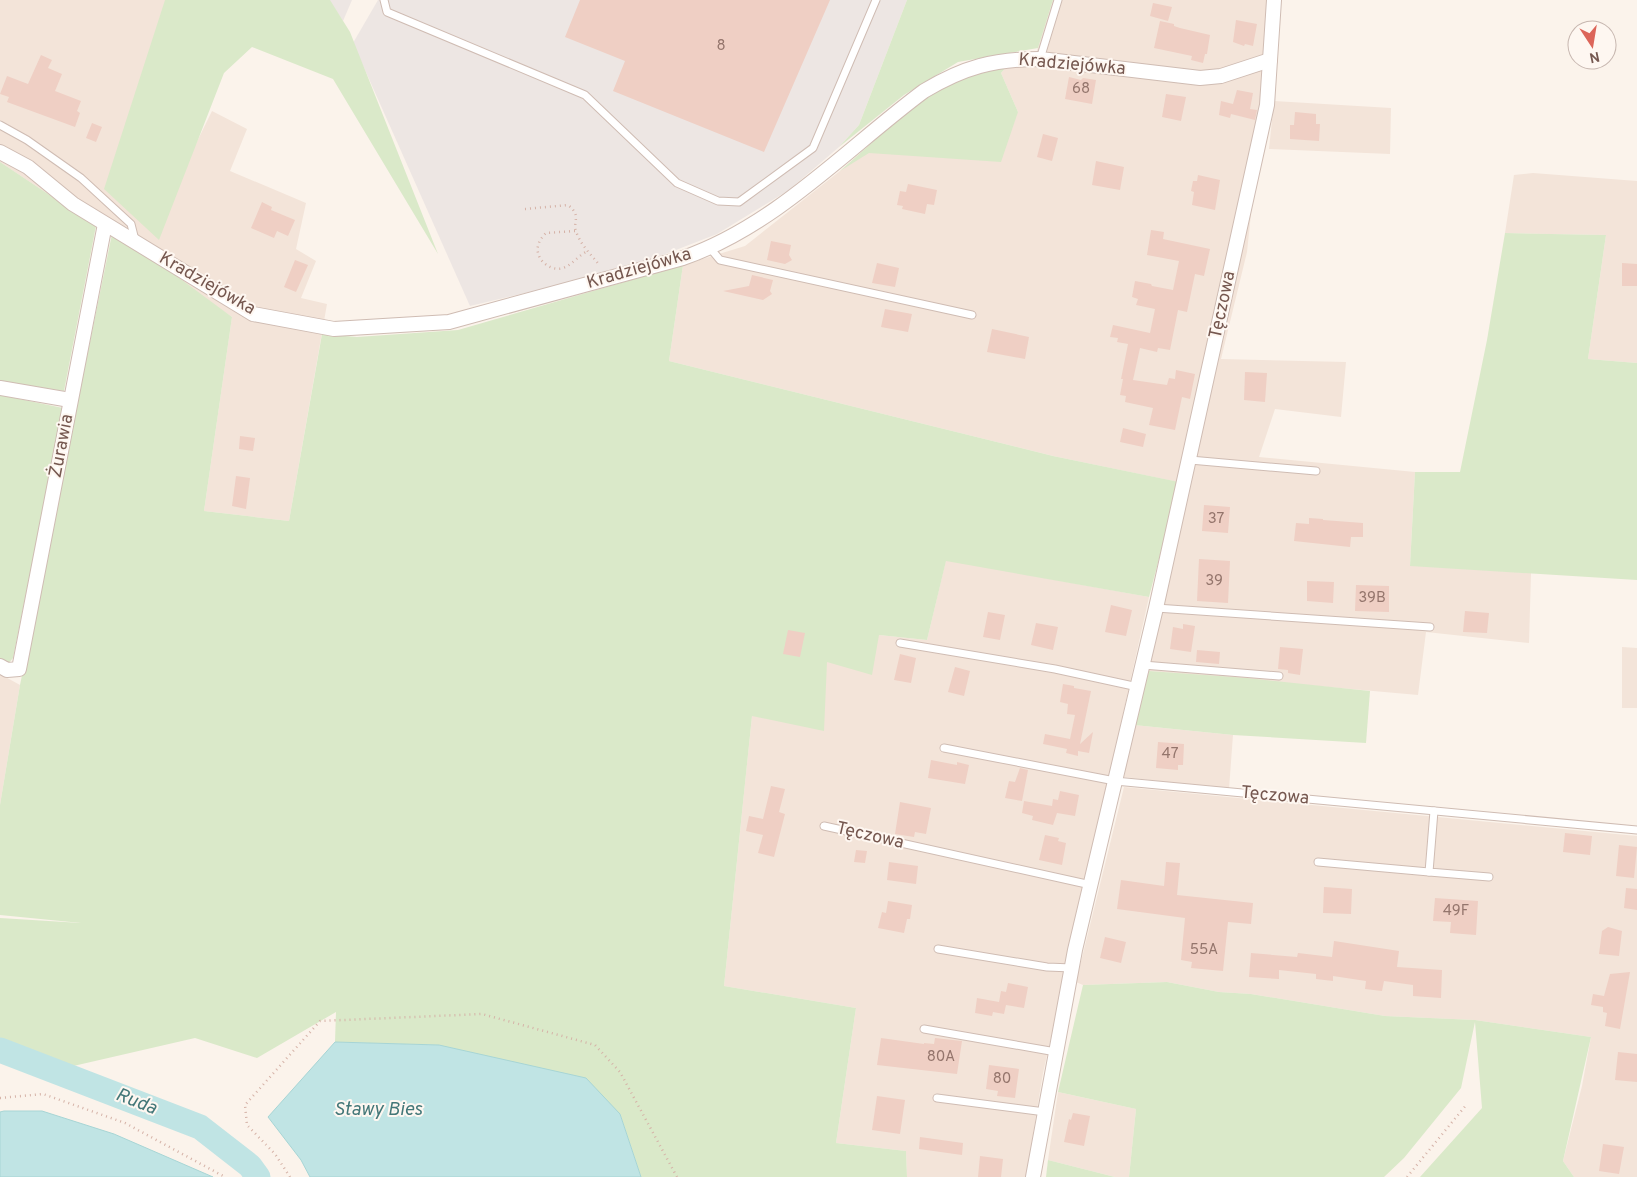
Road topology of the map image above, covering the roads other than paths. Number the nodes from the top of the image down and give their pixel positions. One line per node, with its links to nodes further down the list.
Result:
1 (384, 0): 2 (lane)
2 (876, 0)
3 (1058, 0): 5 (lane)
4 (1274, 0): 6 (street, Tęczowa)
5 (1040, 59): 6 (street, Kradziejówka); 11 (street, Kradziejówka)
6 (1270, 60): 15 (street, Tęczowa)
7 (0, 125): 10 (lane)
8 (0, 152): 9 (street, Kradziejówka)
9 (105, 224): 10 (street, Kradziejówka); 14 (street, Żurawia)
10 (136, 243): 11 (street, Kradziejówka)
11 (710, 248): 12 (lane)
12 (972, 315)
13 (0, 388): 14 (street)
14 (70, 400): 21 (street, Żurawia)
15 (1190, 460): 16 (lane); 17 (street, Tęczowa)
16 (1316, 471)
17 (1156, 608): 18 (lane); 20 (street, Tęczowa)
18 (1430, 627)
19 (900, 643): 23 (lane)
20 (1143, 665): 22 (lane); 23 (street, Tęczowa)
21 (0, 666)
22 (1279, 676)
23 (1138, 687): 25 (street, Tęczowa)
24 (944, 748): 25 (lane, Tęczowa)
25 (1115, 781): 26 (lane, Tęczowa); 32 (street, Tęczowa)
26 (1434, 811): 28 (lane, Tęczowa); 30 (lane)
27 (824, 826): 32 (lane, Tęczowa)
28 (1637, 830)
29 (1318, 862): 30 (lane)
30 (1429, 872): 31 (lane)
31 (1489, 877)
32 (1091, 885): 34 (street, Tęczowa)
33 (938, 949): 34 (lane)
34 (1072, 968): 36 (street, Tęczowa)
35 (924, 1029): 36 (lane)
36 (1056, 1052): 38 (street, Tęczowa)
37 (937, 1098): 38 (lane)
38 (1045, 1112): 39 (street, Tęczowa)
39 (1033, 1177)

